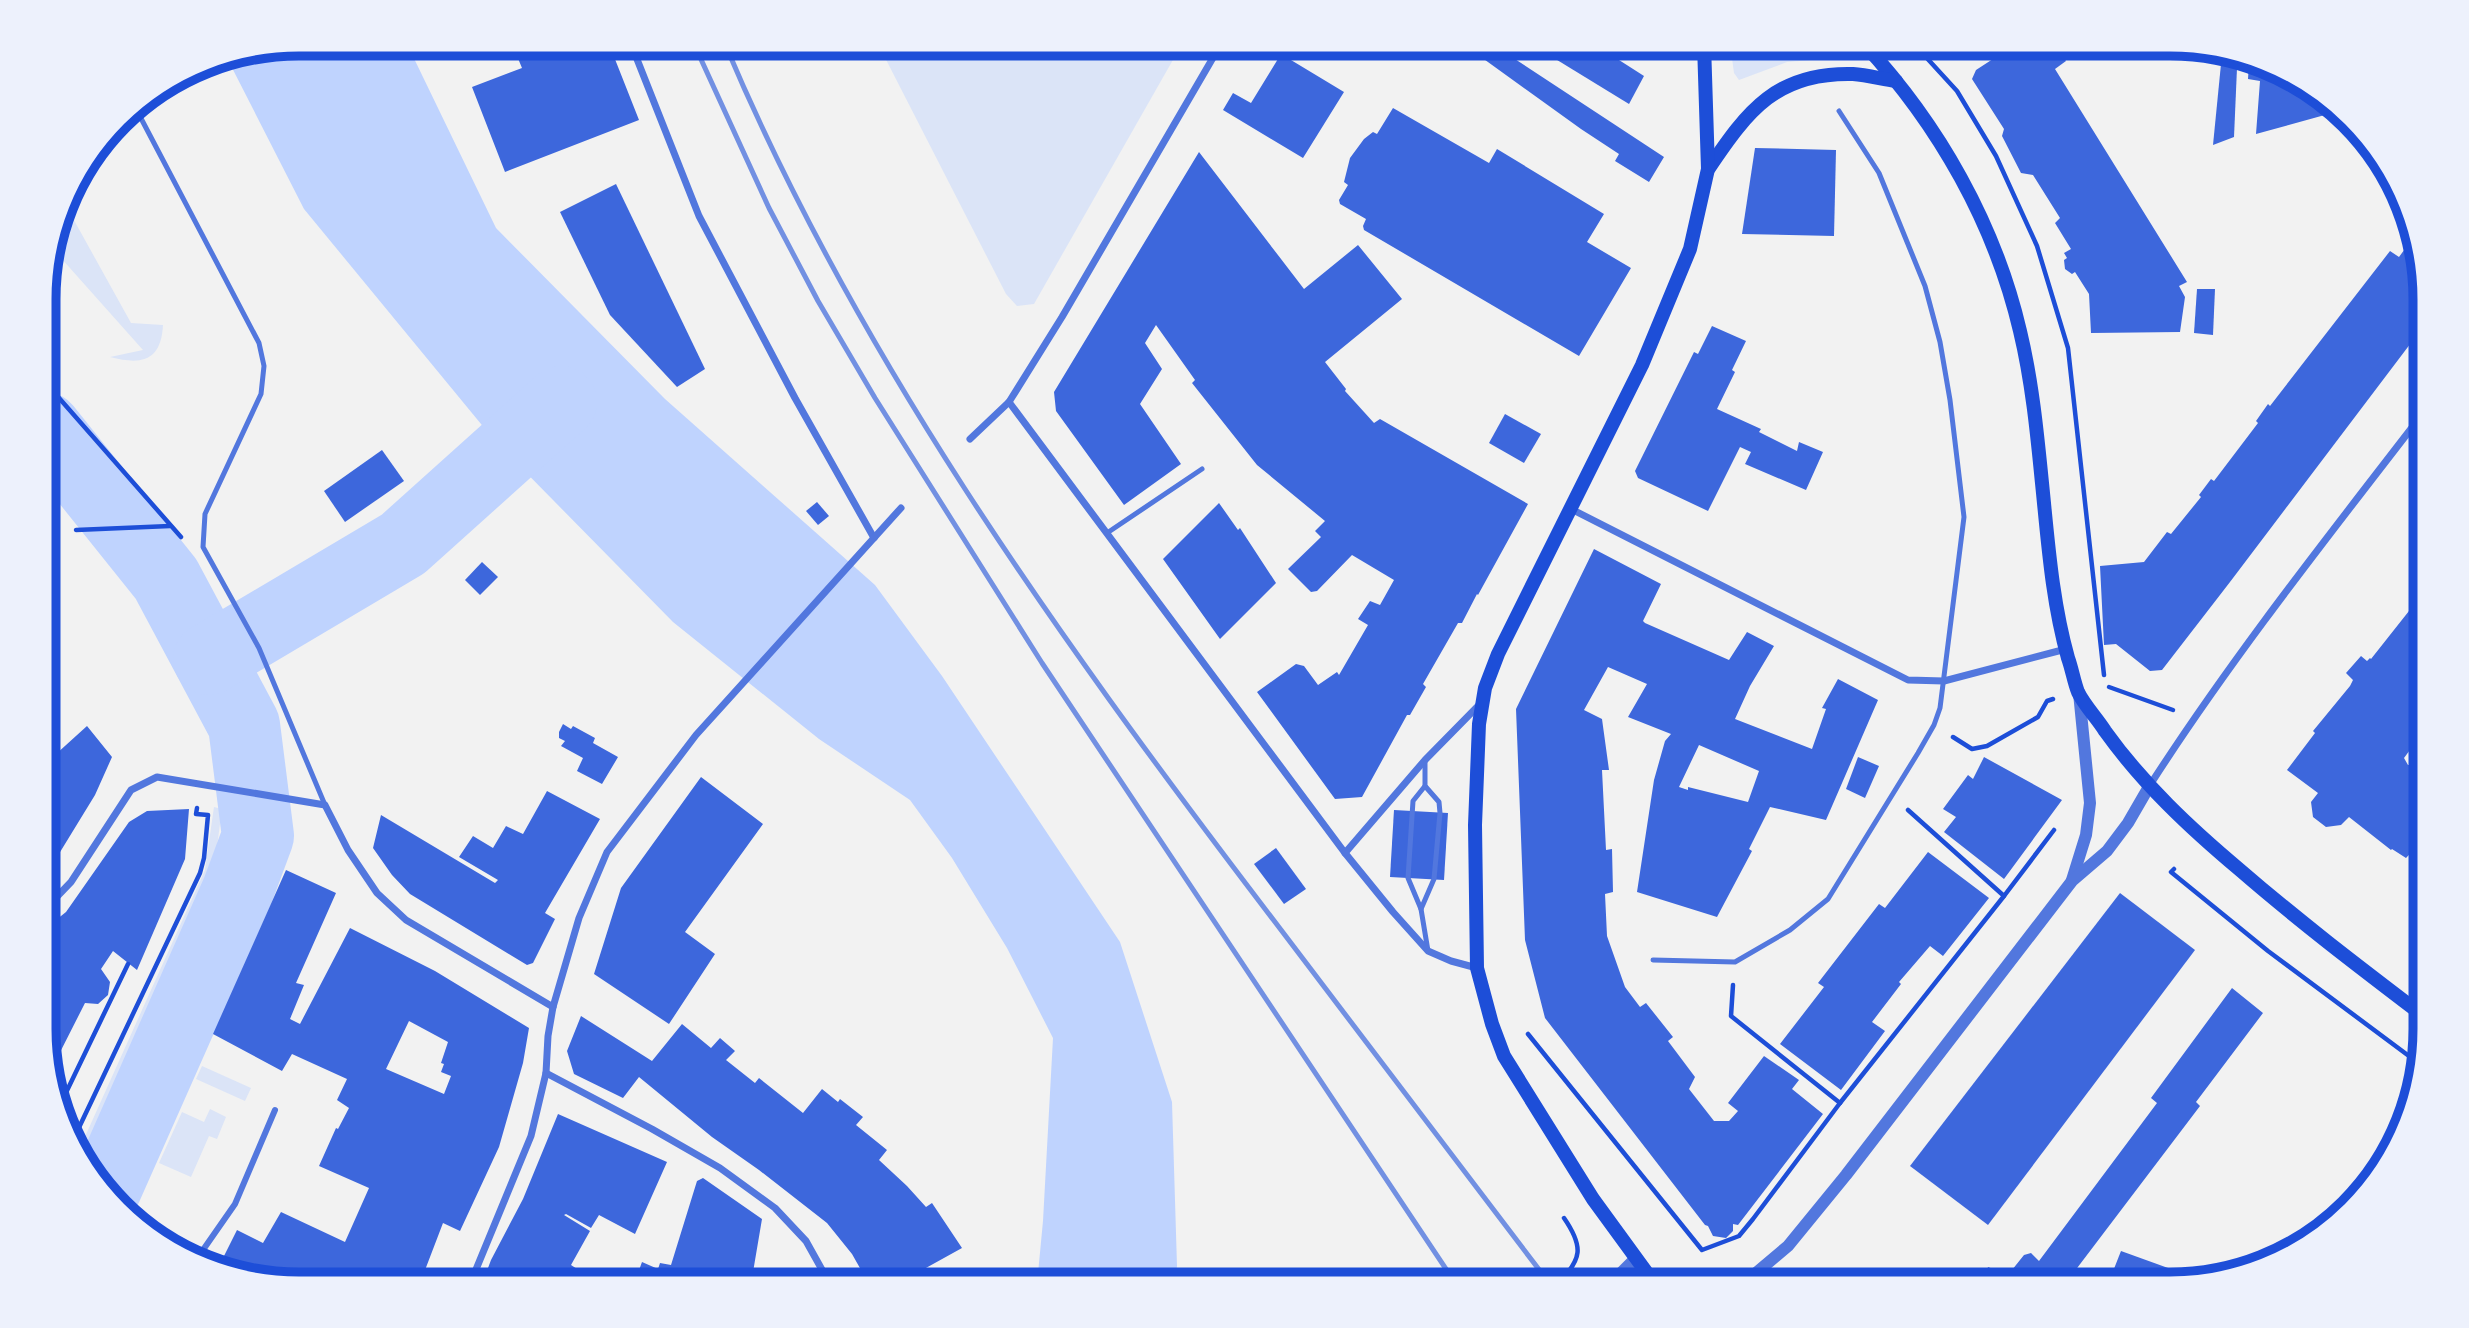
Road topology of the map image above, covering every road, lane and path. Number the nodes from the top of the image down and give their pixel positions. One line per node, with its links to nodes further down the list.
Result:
1 (636, 56): 19 (street)
2 (1214, 56): 10 (street)
3 (1704, 56): 8 (main road)
4 (1874, 56): 5 (main road)
5 (1896, 81): 8 (main road); 21 (main road)
6 (1839, 111): 22 (lane)
7 (140, 116): 20 (lane)
8 (1709, 169): 15 (main road)
9 (57, 396): 16 (path)
10 (1009, 402): 12 (street); 18 (street)
11 (2413, 427): 26 (street)
12 (970, 439)
13 (1202, 469): 18 (lane)
14 (901, 508): 19 (street)
15 (1571, 509): 22 (street); 24 (main road)
16 (171, 526): 17 (path); 20 (path)
17 (76, 530)
18 (1107, 533): 32 (street)
19 (874, 538): 43 (street)
20 (203, 547): 29 (lane)
21 (2066, 649): 22 (street); 23 (main road)
22 (1944, 681): 28 (lane)
23 (2078, 694): 26 (main road); 34 (street)
24 (1483, 700): 25 (street); 42 (main road)
25 (1425, 760): 27 (lane); 32 (street)
26 (2150, 785): 34 (street); 44 (main road)
27 (1425, 786): 37 (lane); 37 (lane)
28 (1891, 796): 35 (path); 40 (lane)
29 (326, 805): 36 (street); 43 (street)
30 (208, 815): 51 (path)
31 (2054, 830): 35 (path)
32 (1345, 853): 38 (street)
33 (2174, 869): 46 (path)
34 (2072, 881): 58 (street)
35 (2004, 896): 49 (path)
36 (56, 897)
37 (1421, 909): 38 (lane)
38 (1428, 951): 42 (street)
39 (1653, 960): 40 (lane)
40 (1735, 962): 49 (path)
41 (128, 964): 48 (path)
42 (1478, 968): 54 (main road)
43 (553, 1007): 47 (street)
44 (2413, 1008)
45 (1524, 1024): 49 (path)
46 (2411, 1058)
47 (546, 1073): 59 (street); 60 (street)
48 (66, 1094)
49 (1840, 1103)
50 (275, 1110): 53 (street)
51 (78, 1129)
52 (1564, 1217): 55 (path)
53 (202, 1251)
54 (1636, 1258): 56 (street); 57 (main road)
55 (1570, 1271)
56 (1623, 1271)
57 (1646, 1271)
58 (1757, 1271)
59 (475, 1272)
60 (823, 1272)

